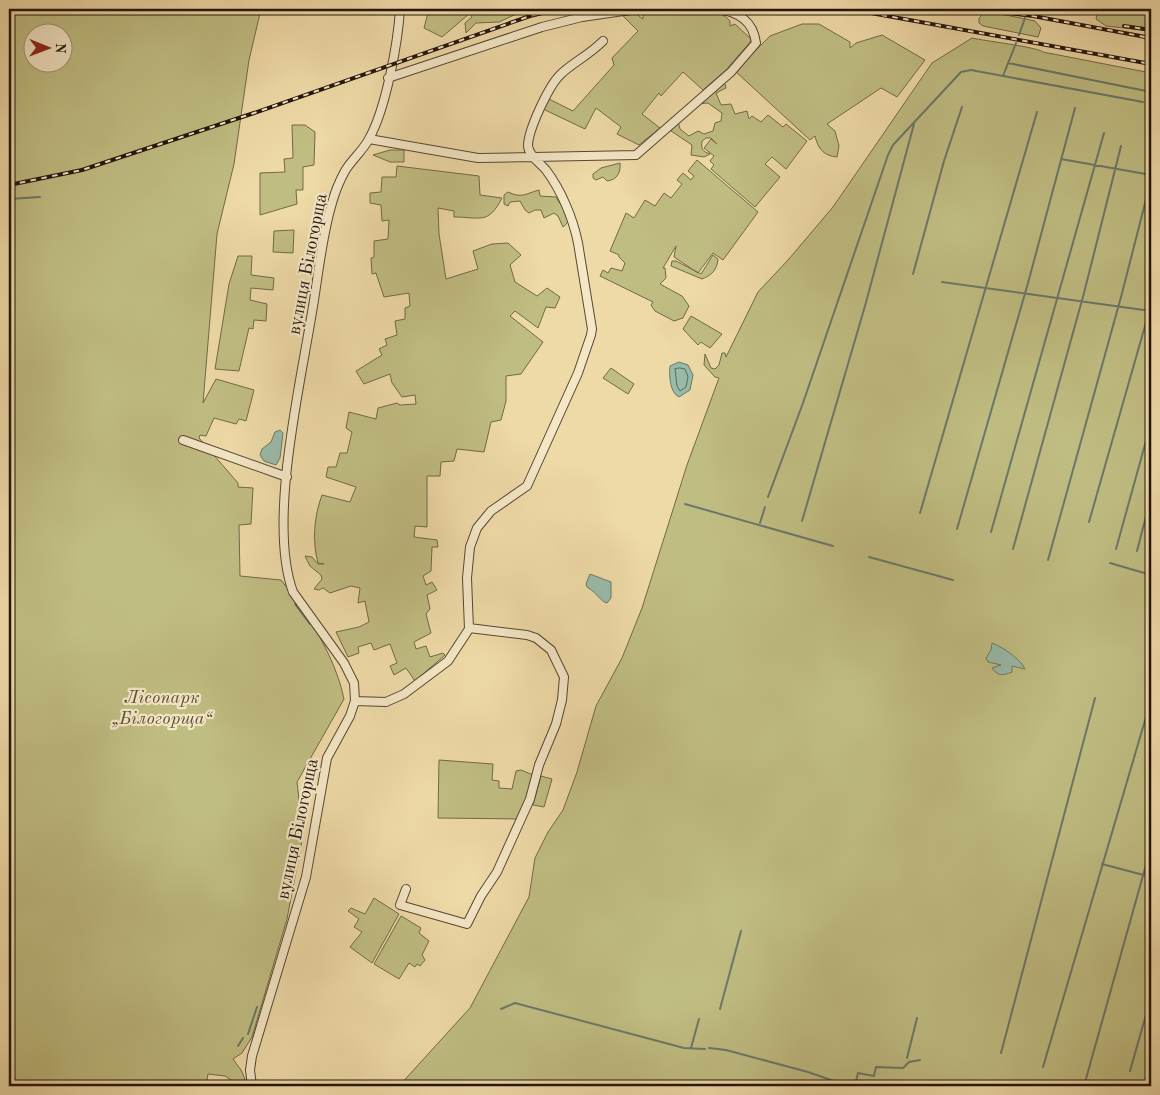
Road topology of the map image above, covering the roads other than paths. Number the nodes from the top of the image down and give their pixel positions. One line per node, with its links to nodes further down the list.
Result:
1 (400, 9): 5 (street, вулиця Білогорща)
2 (637, 9): 5 (street)
3 (717, 9): 7 (street)
4 (603, 41): 7 (street)
5 (388, 78): 6 (street, вулиця Білогорща)
6 (369, 139): 7 (street); 9 (street, вулиця Білогорща)
7 (532, 156): 10 (street)
8 (183, 440): 9 (street)
9 (287, 477): 11 (street, вулиця Білогорща)
10 (469, 628): 11 (street); 12 (street)
11 (355, 701): 13 (street, вулиця Білогорща)
12 (406, 889)
13 (252, 1086)

